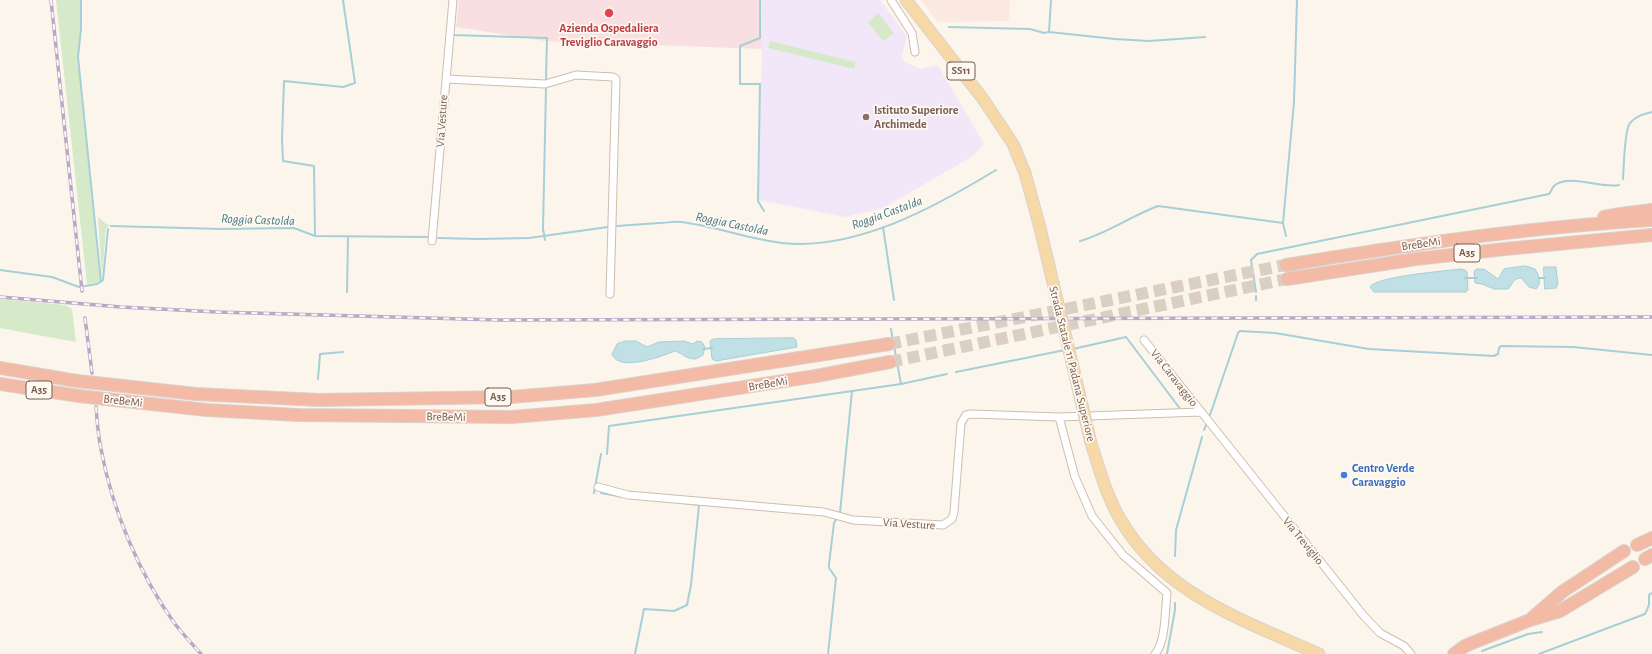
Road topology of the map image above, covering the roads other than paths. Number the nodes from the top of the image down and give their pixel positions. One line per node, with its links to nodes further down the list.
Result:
1 (453, 0): 5 (street, Via Vesture)
2 (891, 0): 4 (street)
3 (906, 0): 31 (main road, Strada Statale 11 Padana Superiore / SS11, bridge)
4 (915, 52)
5 (446, 78): 12 (street, Via Vesture); 15 (street)
6 (1652, 210): 10 (highway)
7 (1652, 214): 9 (highway)
8 (1652, 220): 9 (highway, BreBeMi / A35)
9 (1621, 222): 10 (highway, BreBeMi / A35)
10 (1584, 225): 13 (highway, BreBeMi / A35)
11 (1651, 235): 14 (highway, BreBeMi / A35)
12 (432, 241)
13 (1286, 265)
14 (1287, 279)
15 (610, 294)
16 (1144, 340): 21 (street, Via Caravaggio)
17 (889, 344): 19 (highway, BreBeMi / A35, bridge)
18 (890, 362): 20 (highway, BreBeMi / A35, bridge)
19 (0, 368)
20 (0, 384)
21 (1202, 414): 22 (street, Via Vesture); 32 (street, Via Treviglio)
22 (1059, 417): 23 (street, Via Vesture); 30 (street)
23 (598, 487)
24 (1652, 538): 25 (highway)
25 (1637, 545)
26 (1624, 551): 28 (highway)
27 (1633, 567): 28 (highway)
28 (1530, 620): 29 (highway)
29 (1472, 643): 33 (highway); 34 (highway)
30 (1155, 654)
31 (1320, 654)
32 (1411, 654)
33 (1454, 654)
34 (1463, 654)

